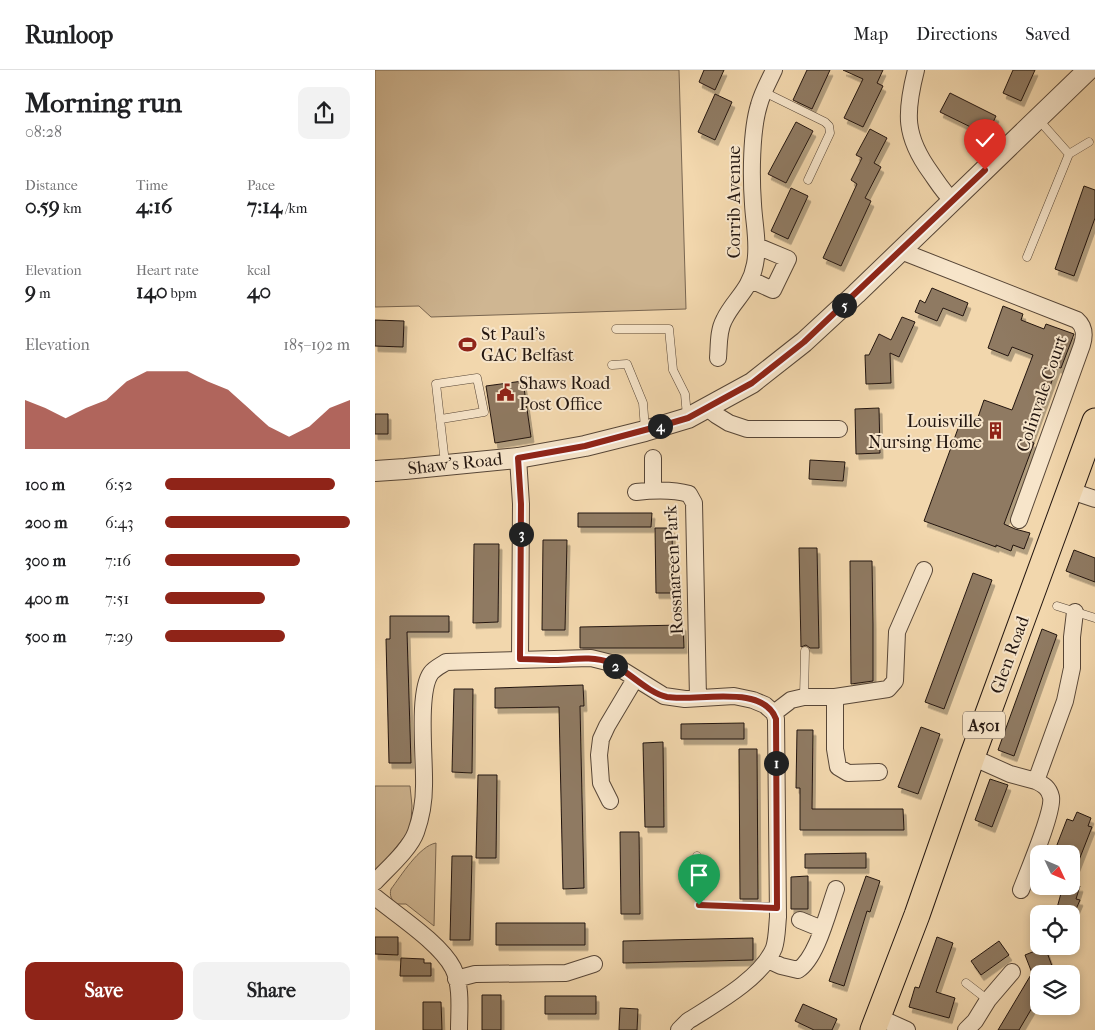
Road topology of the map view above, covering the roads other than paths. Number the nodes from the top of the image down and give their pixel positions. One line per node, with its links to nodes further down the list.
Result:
1 (774, 70): 4 (street, Corrib Avenue)
2 (916, 70): 9 (street)
3 (1088, 70): 5 (street, Shaw's Road)
4 (763, 92): 8 (lane); 10 (street, Corrib Avenue)
5 (1037, 119): 7 (lane); 9 (street, Shaw's Road)
6 (1089, 142): 7 (lane)
7 (1069, 154): 12 (lane)
8 (808, 180)
9 (953, 201): 11 (street, Shaw's Road)
10 (757, 246): 13 (street, Corrib Avenue); 13 (street)
11 (901, 251): 17 (street, Shaw's Road); 31 (street, Colinvale Court)
12 (1027, 257)
13 (751, 280): 15 (street, Corrib Avenue)
14 (616, 330): 18 (lane)
15 (718, 358)
16 (612, 365): 22 (lane)
17 (707, 408): 18 (street, Shaw's Road); 21 (street)
18 (688, 418): 22 (street, Shaw's Road)
19 (441, 419): 19 (lane); 25 (lane)
20 (1095, 420): 28 (main road, Glen Road / A501)
21 (839, 429)
22 (645, 431): 23 (street, Shaw's Road)
23 (518, 458): 25 (street, Shaw's Road); 37 (street)
24 (653, 458): 27 (street)
25 (445, 465): 26 (street, Shaw's Road)
26 (375, 471)
27 (653, 490): 29 (street, Rossnareen Park); 41 (street, Rossnareen Park)
28 (1071, 491): 30 (street); 43 (main road, Glen Road / A501)
29 (636, 492)
30 (1095, 499)
31 (1019, 520)
32 (924, 570): 40 (street)
33 (1057, 606): 34 (lane)
34 (1075, 612): 35 (lane); 45 (street)
35 (1095, 618)
36 (805, 651): 39 (lane)
37 (520, 659): 38 (street); 48 (street)
38 (635, 679): 41 (street); 46 (street)
39 (804, 697): 40 (street); 42 (street)
40 (835, 697): 44 (street)
41 (698, 698): 42 (street)
42 (774, 712): 52 (street)
43 (972, 757): 45 (street); 61 (main road, Glen Road / A501)
44 (879, 772)
45 (1036, 781): 50 (street)
46 (610, 801)
47 (697, 856): 52 (lane)
48 (375, 882)
49 (836, 889): 54 (street)
50 (1021, 890)
51 (375, 898): 58 (street)
52 (777, 908): 55 (street)
53 (800, 920): 54 (street)
54 (822, 929): 55 (street)
55 (768, 960): 63 (street)
56 (593, 964): 58 (street)
57 (1012, 972): 60 (street)
58 (456, 979): 62 (street)
59 (966, 983): 60 (lane)
60 (988, 1000): 65 (street)
61 (875, 1023): 64 (street)
62 (459, 1030)
63 (679, 1030)
64 (907, 1030)
65 (966, 1030)

